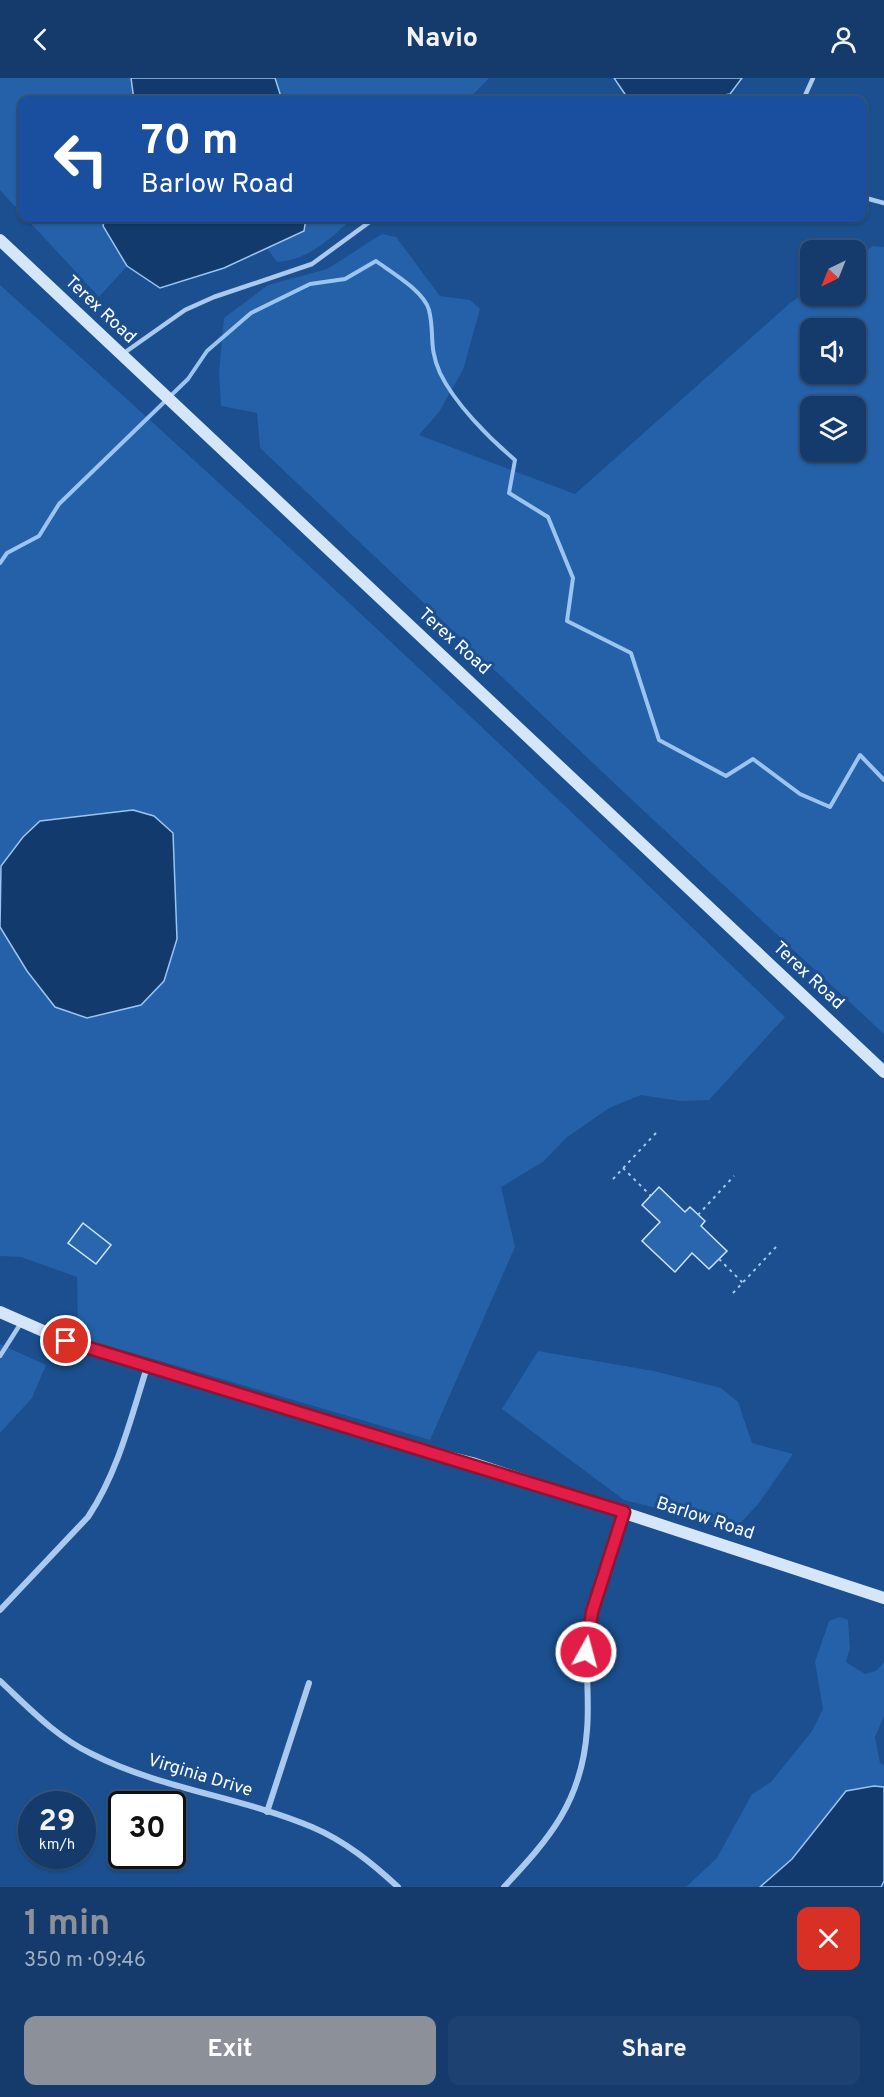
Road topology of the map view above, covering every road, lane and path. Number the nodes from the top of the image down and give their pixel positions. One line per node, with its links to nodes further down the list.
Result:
1 (813, 78): 2 (lane)
2 (805, 96)
3 (867, 198): 4 (lane)
4 (884, 203)
5 (370, 222): 7 (lane)
6 (1, 242): 7 (main road, Terex Road)
7 (121, 355): 8 (main road, Terex Road)
8 (884, 1072)
9 (656, 1133): 10 (path)
10 (623, 1168): 12 (path); 13 (path)
11 (734, 1176): 14 (path)
12 (613, 1179)
13 (651, 1196)
14 (698, 1215)
15 (776, 1247): 17 (path)
16 (719, 1259): 17 (path)
17 (743, 1282): 18 (path)
18 (733, 1293)
19 (0, 1312): 20 (main road, Barlow Road)
20 (21, 1323): 21 (lane); 22 (main road, Barlow Road)
21 (0, 1356)
22 (147, 1367): 23 (main road, Barlow Road); 25 (street)
23 (624, 1512): 24 (main road, Barlow Road); 30 (street)
24 (884, 1598)
25 (0, 1610)
26 (0, 1681): 28 (street, Virginia Drive)
27 (309, 1683): 28 (street)
28 (267, 1812): 29 (street, Virginia Drive)
29 (398, 1887)
30 (504, 1887)

